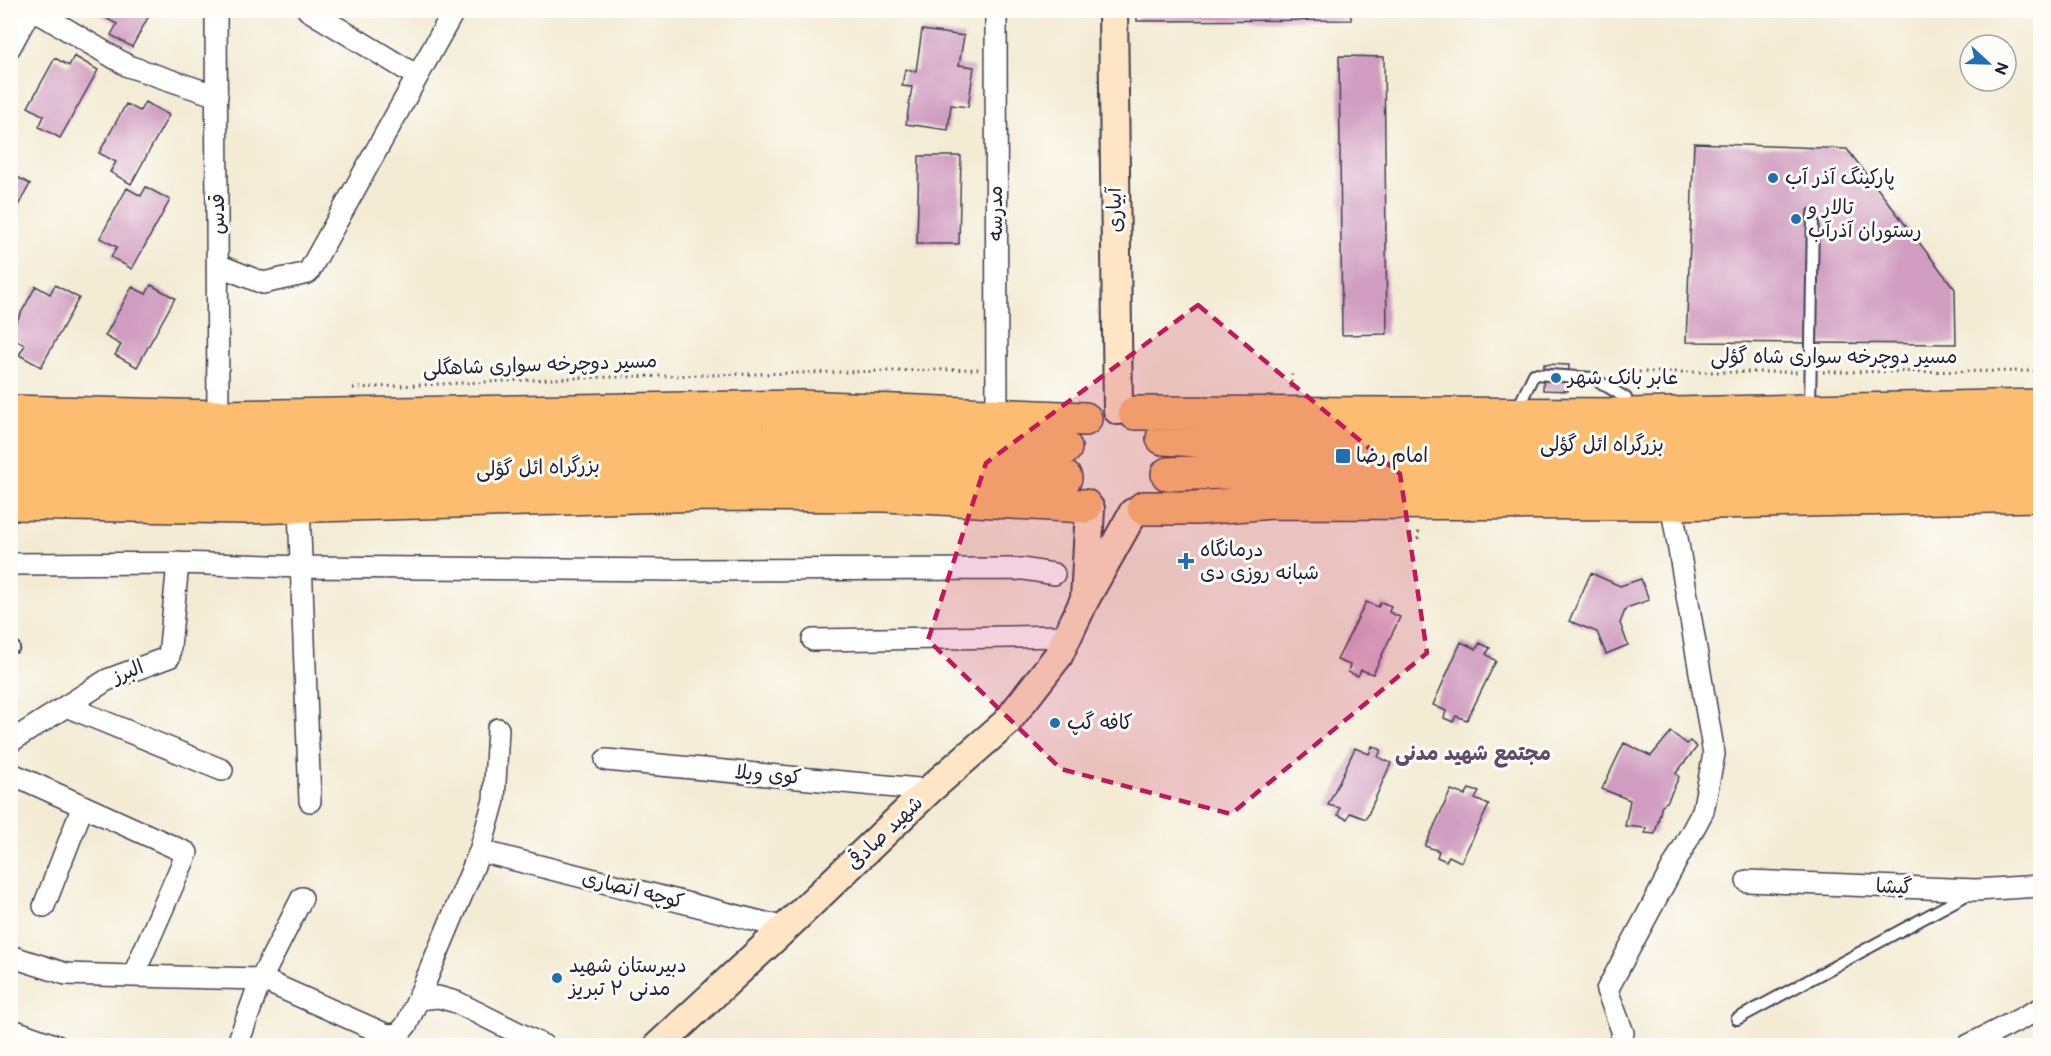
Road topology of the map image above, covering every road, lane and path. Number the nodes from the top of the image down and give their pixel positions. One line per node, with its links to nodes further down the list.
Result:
1 (32, 10): 7 (street); 9 (street)
2 (216, 10): 9 (street, قدس)
3 (308, 10): 8 (street)
4 (996, 10): 12 (street, مدرسه)
5 (1113, 10): 19 (main road, آبیاری)
6 (451, 16): 8 (street)
7 (10, 47)
8 (417, 76): 11 (street)
9 (217, 96): 11 (street, قدس)
10 (1813, 214): 14 (lane)
11 (218, 265): 24 (street, قدس)
12 (997, 368): 16 (path, مسیر دوچرخه سواری شاهگلی); 22 (street, مدرسه)
13 (1627, 372): 14 (path, مسیر دوچرخه سواری شاه گؤلی)
14 (1810, 372): 15 (path, مسیر دوچرخه سواری شاه گؤلی); 21 (lane)
15 (2040, 372)
16 (348, 388)
17 (1626, 398): 23 (lane)
18 (2040, 406): 21 (highway)
19 (1126, 411): 23 (highway); 25 (highway); 27 (highway)
20 (10, 412): 24 (highway)
21 (1810, 412): 23 (highway)
22 (997, 415): 24 (highway); 25 (highway)
23 (1515, 415)
24 (218, 417)
25 (1085, 419): 29 (highway)
26 (2040, 437): 27 (highway, بزرگراه ائل گؤلی)
27 (1163, 438): 32 (highway)
28 (10, 444): 29 (highway, بزرگراه ائل گؤلی)
29 (1065, 463): 31 (highway, بزرگراه ائل گؤلی); 37 (highway)
30 (2040, 464): 32 (highway, بزرگراه ائل گؤلی)
31 (10, 472)
32 (1168, 474): 38 (highway)
33 (2040, 495): 35 (highway)
34 (10, 503): 36 (highway)
35 (1671, 503): 38 (highway); 73 (street)
36 (299, 506): 37 (highway); 41 (street)
37 (1087, 508): 38 (highway); 43 (main road, شهید صادقی)
38 (1138, 511): 43 (main road, شهید صادقی)
39 (177, 563): 40 (street); 41 (street); 46 (street, البرز)
40 (10, 564)
41 (302, 567): 42 (street); 53 (street)
42 (1054, 574)
43 (1084, 599): 44 (main road, شهید صادقی)
44 (1067, 636): 45 (street); 52 (main road, شهید صادقی)
45 (813, 640)
46 (66, 706): 48 (street, البرز); 50 (street)
47 (498, 729): 55 (street)
48 (10, 742)
49 (606, 759): 52 (street, کوی ویلا)
50 (222, 770)
51 (10, 773): 54 (street)
52 (929, 790): 61 (main road, شهید صادقی)
53 (310, 801)
54 (83, 806): 60 (street); 63 (street)
55 (480, 851): 61 (street, کوچه انصاری); 65 (street)
56 (1747, 881): 58 (street, گیشا)
57 (2040, 886): 58 (street, گیشا)
58 (1976, 890): 67 (lane)
59 (302, 898): 64 (street)
60 (44, 906)
61 (785, 928): 72 (main road, شهید صادقی)
62 (10, 956): 63 (street)
63 (133, 976): 64 (street)
64 (261, 980): 65 (street); 70 (street)
65 (418, 999): 71 (street)
66 (2040, 1009): 74 (street)
67 (1737, 1019)
68 (10, 1029): 69 (street)
69 (57, 1046)
70 (237, 1046)
71 (544, 1046)
72 (658, 1046)
73 (1618, 1046)
74 (1967, 1046)

